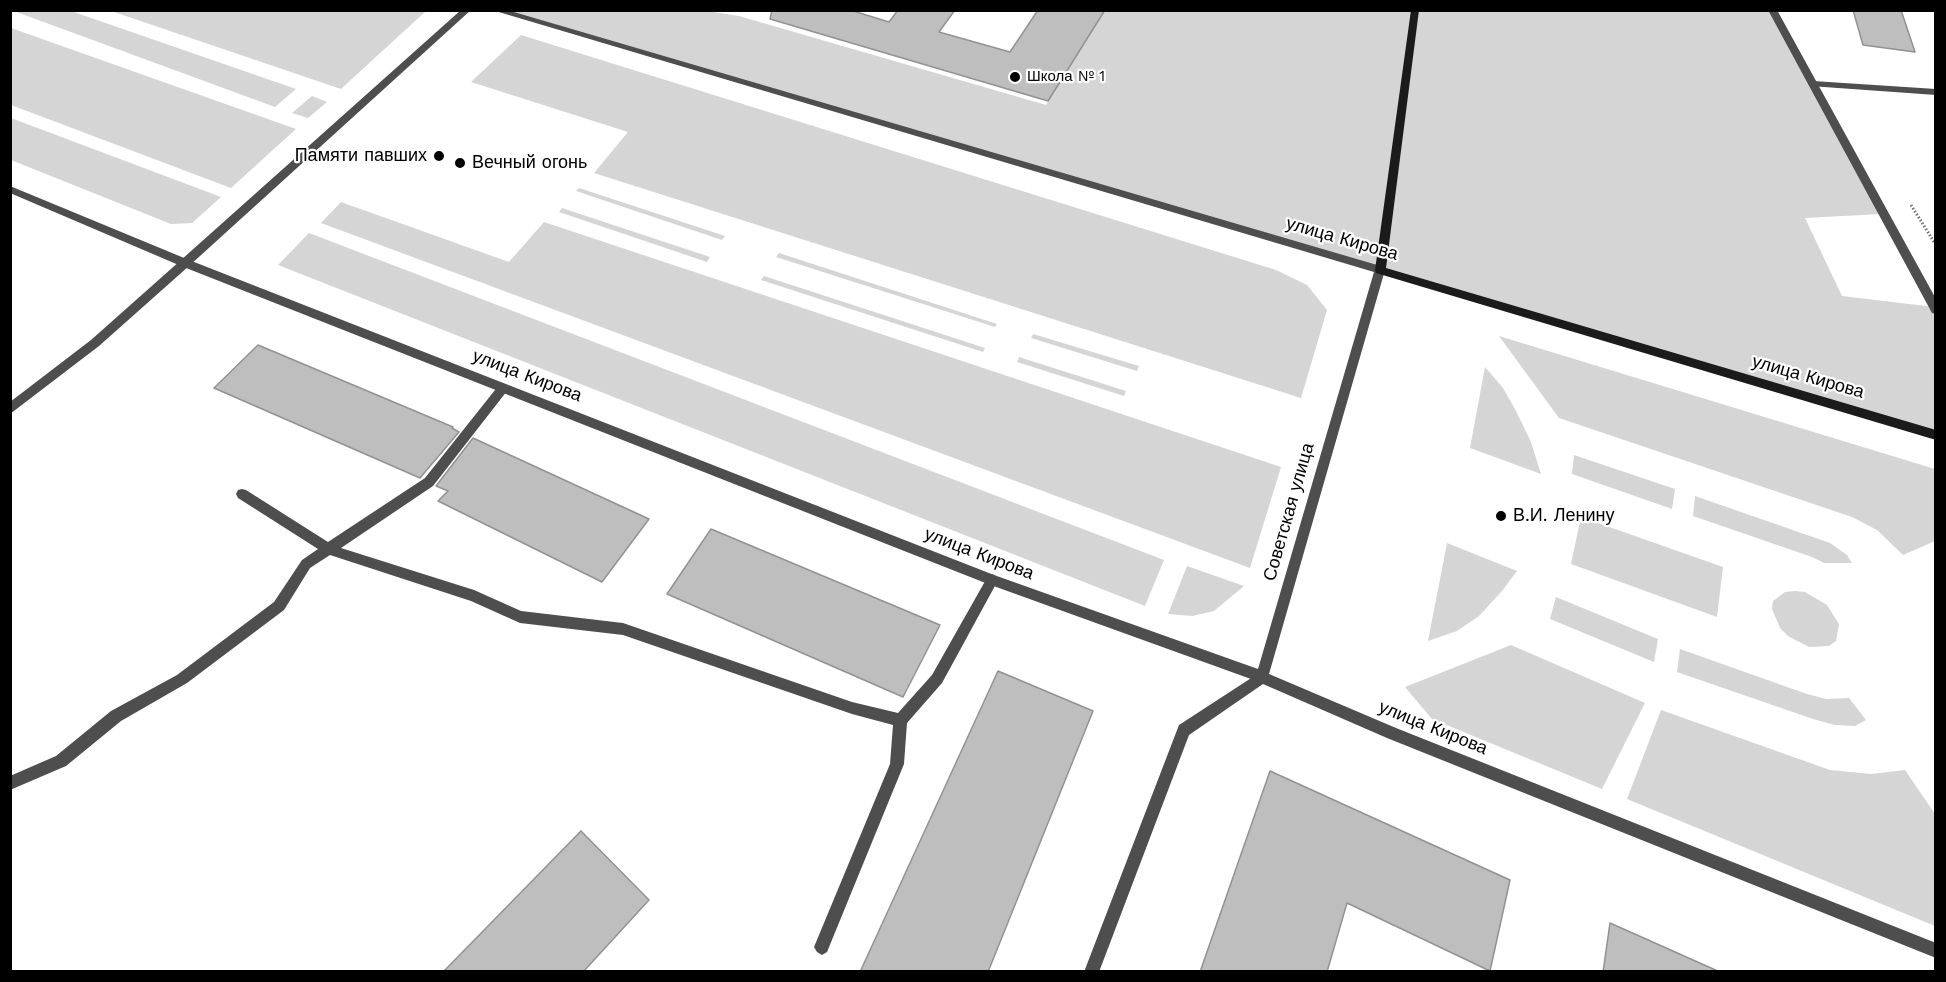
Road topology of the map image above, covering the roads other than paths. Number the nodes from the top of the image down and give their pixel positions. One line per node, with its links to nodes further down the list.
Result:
1 (467, 10): 8 (street)
2 (496, 10): 9 (street, улица Кирова)
3 (1415, 10): 9 (main road, Советская улица)
4 (1772, 10): 5 (street)
5 (1813, 84): 6 (street); 10 (street)
6 (1935, 92)
7 (10, 189): 8 (street, улица Кирова)
8 (185, 263): 11 (street, улица Кирова); 12 (street)
9 (1380, 270): 13 (main road, улица Кирова); 17 (street, Советская улица)
10 (1935, 310)
11 (503, 388): 15 (street); 16 (street, улица Кирова)
12 (10, 409)
13 (1935, 435)
14 (242, 494): 15 (street)
15 (328, 549): 18 (street); 19 (street)
16 (992, 580): 17 (street, улица Кирова); 18 (street)
17 (1262, 677): 21 (street, улица Кирова); 22 (street)
18 (900, 720): 20 (street)
19 (10, 783)
20 (822, 947)
21 (1935, 951)
22 (1091, 972)

